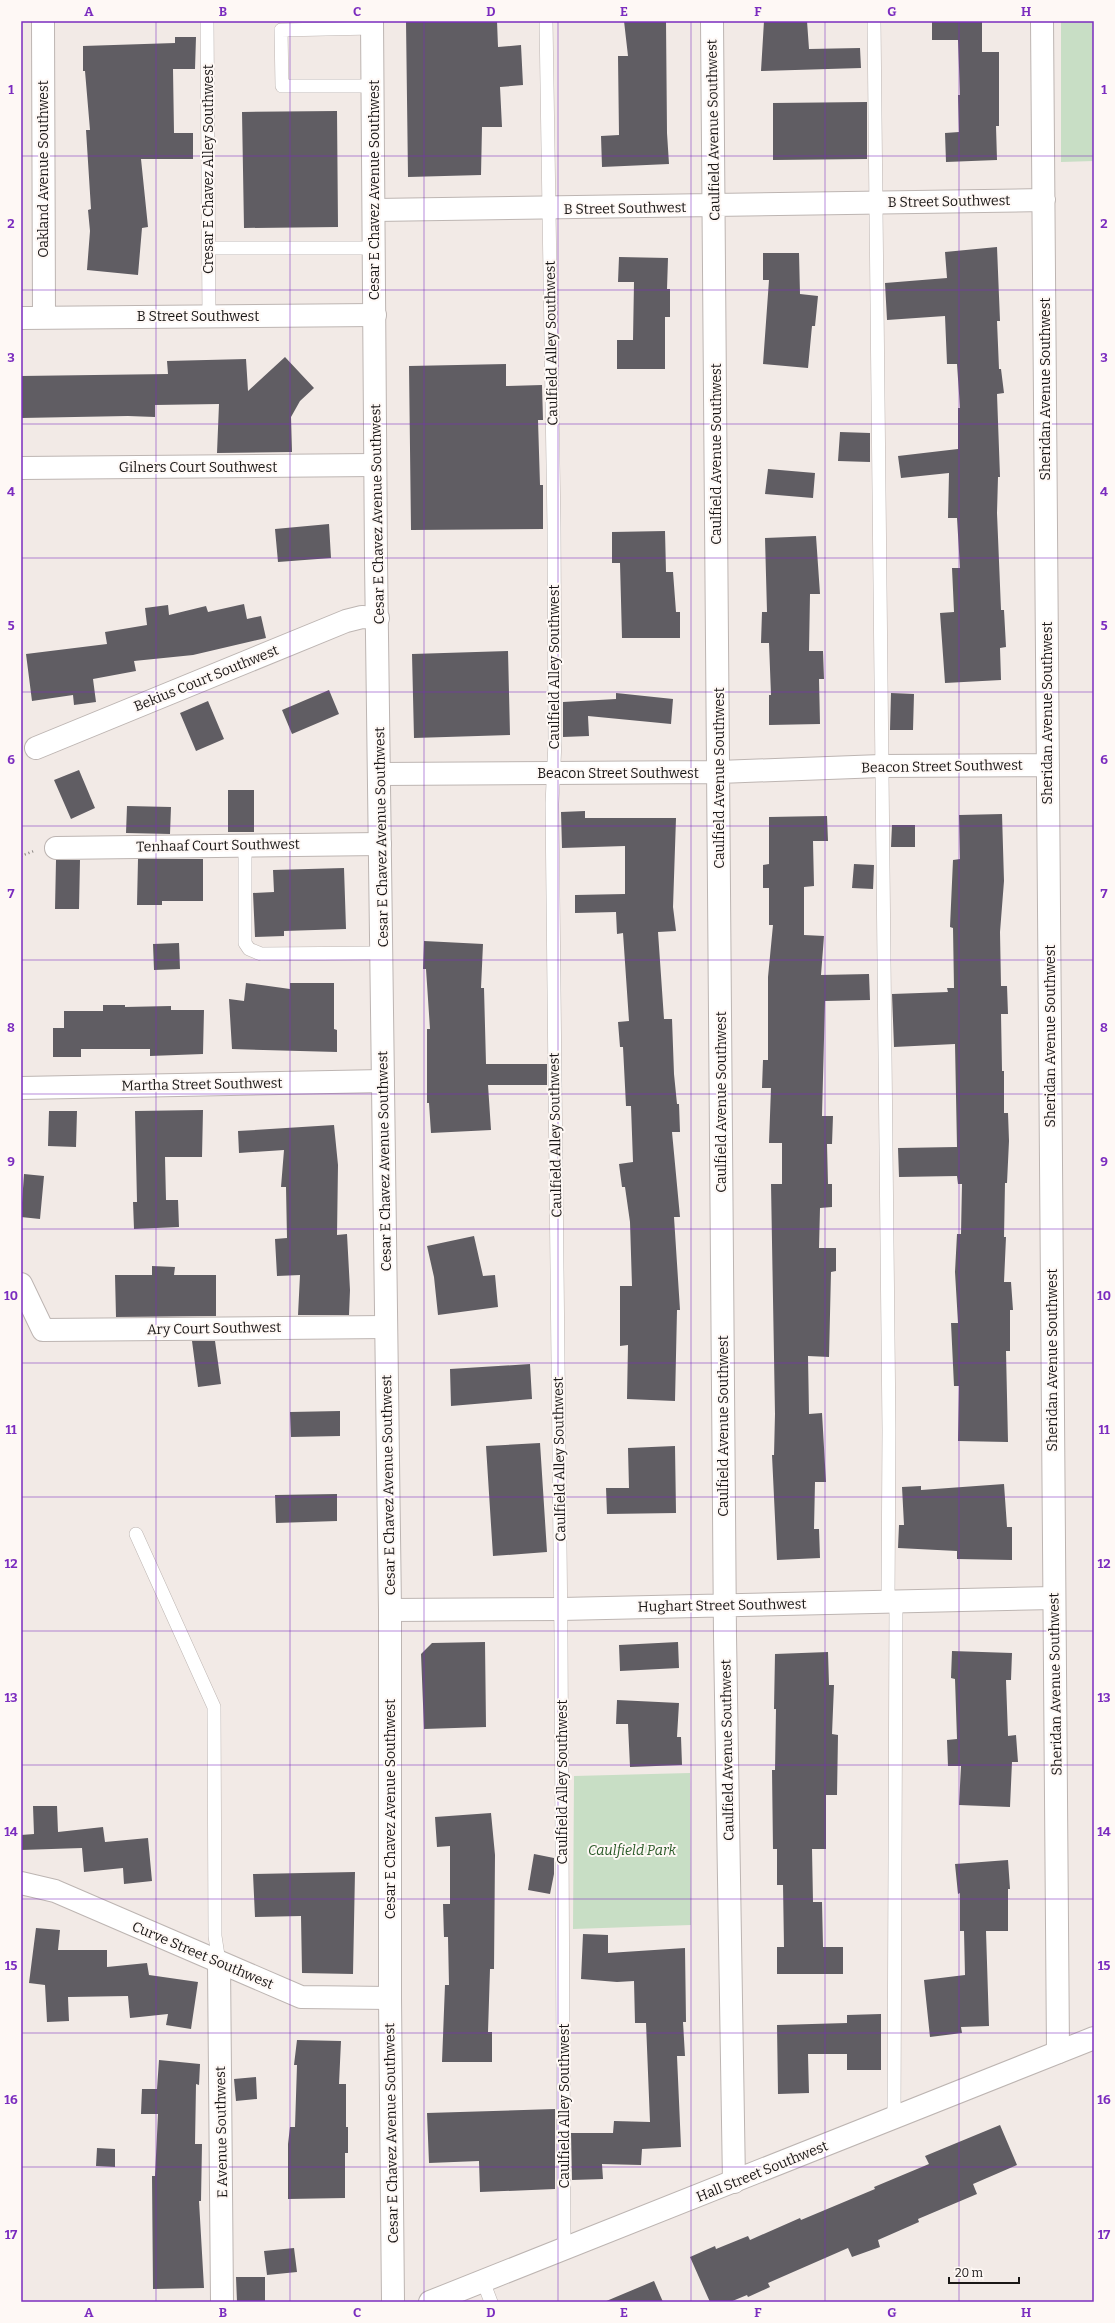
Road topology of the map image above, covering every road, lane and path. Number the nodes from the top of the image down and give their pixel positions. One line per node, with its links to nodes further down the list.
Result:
1 (42, 21): 18 (street, Oakland Avenue Southwest)
2 (207, 21): 14 (lane, Cresar E Chavez Alley Southwest)
3 (546, 21): 12 (lane, Caulfield Alley Southwest)
4 (712, 21): 11 (street, Caulfield Avenue Southwest)
5 (874, 21): 10 (lane)
6 (1042, 21): 9 (street, Sheridan Avenue Southwest)
7 (372, 25): 8 (street, Cesar E Chavez Avenue Southwest); 8 (lane)
8 (374, 86): 13 (street, Cesar E Chavez Avenue Southwest)
9 (1044, 200): 10 (street, B Street Southwest); 24 (street, Sheridan Avenue Southwest)
10 (875, 202): 11 (street, B Street Southwest); 25 (lane)
11 (714, 206): 12 (street, B Street Southwest); 26 (street, Caulfield Avenue Southwest)
12 (548, 209): 13 (street, B Street Southwest); 27 (lane, Caulfield Alley Southwest)
13 (374, 210): 15 (street, Cesar E Chavez Avenue Southwest)
14 (209, 248): 15 (lane); 17 (lane, Cresar E Chavez Alley Southwest)
15 (374, 248): 16 (street, Cesar E Chavez Avenue Southwest)
16 (375, 315): 17 (street, B Street Southwest); 20 (street, Cesar E Chavez Avenue Southwest)
17 (209, 316): 18 (street, B Street Southwest)
18 (44, 317): 19 (street, B Street Southwest)
19 (21, 318)
20 (375, 465): 21 (street, Gilners Court Southwest); 22 (street, Cesar E Chavez Avenue Southwest)
21 (21, 468)
22 (378, 618): 23 (street, Bekius Court Southwest); 28 (street, Cesar E Chavez Avenue Southwest)
23 (36, 748)
24 (1048, 765): 25 (street, Beacon Street Southwest); 38 (street, Sheridan Avenue Southwest)
25 (881, 766): 26 (street, Beacon Street Southwest); 39 (lane)
26 (719, 772): 27 (street, Beacon Street Southwest); 40 (street, Caulfield Avenue Southwest)
27 (553, 773): 28 (street, Beacon Street Southwest); 41 (lane, Caulfield Alley Southwest)
28 (380, 774): 30 (street, Cesar E Chavez Avenue Southwest)
29 (245, 844): 30 (street, Tenhaaf Court Southwest); 31 (street, Tenhaaf Court Southwest); 32 (lane)
30 (380, 844): 32 (street, Cesar E Chavez Avenue Southwest)
31 (56, 848)
32 (382, 953): 33 (street, Cesar E Chavez Avenue Southwest)
33 (383, 1081): 34 (street, Martha Street Southwest); 36 (street, Cesar E Chavez Avenue Southwest)
34 (21, 1088)
35 (21, 1284): 36 (street, Ary Court Southwest)
36 (385, 1327): 42 (street, Cesar E Chavez Avenue Southwest)
37 (136, 1534): 44 (lane)
38 (1054, 1598): 39 (street, Hughart Street Southwest); 47 (street, Sheridan Avenue Southwest)
39 (892, 1602): 40 (street, Hughart Street Southwest); 48 (lane)
40 (724, 1605): 41 (street, Hughart Street Southwest); 49 (street, Caulfield Avenue Southwest)
41 (560, 1609): 42 (street, Hughart Street Southwest); 50 (lane, Caulfield Alley Southwest)
42 (390, 1610): 45 (street, Cesar E Chavez Avenue Southwest)
43 (21, 1884): 44 (street, Curve Street Southwest)
44 (219, 1962): 45 (street, Curve Street Southwest); 52 (street, E Avenue Southwest)
45 (390, 1998): 53 (street, Cesar E Chavez Avenue Southwest)
46 (1094, 2038): 47 (street, Hall Street Southwest)
47 (1058, 2052): 48 (street, Hall Street Southwest)
48 (894, 2118): 49 (street, Hall Street Southwest)
49 (734, 2182): 50 (street, Hall Street Southwest)
50 (564, 2248): 51 (street, Hall Street Southwest)
51 (483, 2281): 54 (street, Hall Street Southwest); 55 (lane)
52 (222, 2302)
53 (393, 2302)
54 (430, 2302)
55 (491, 2302)

